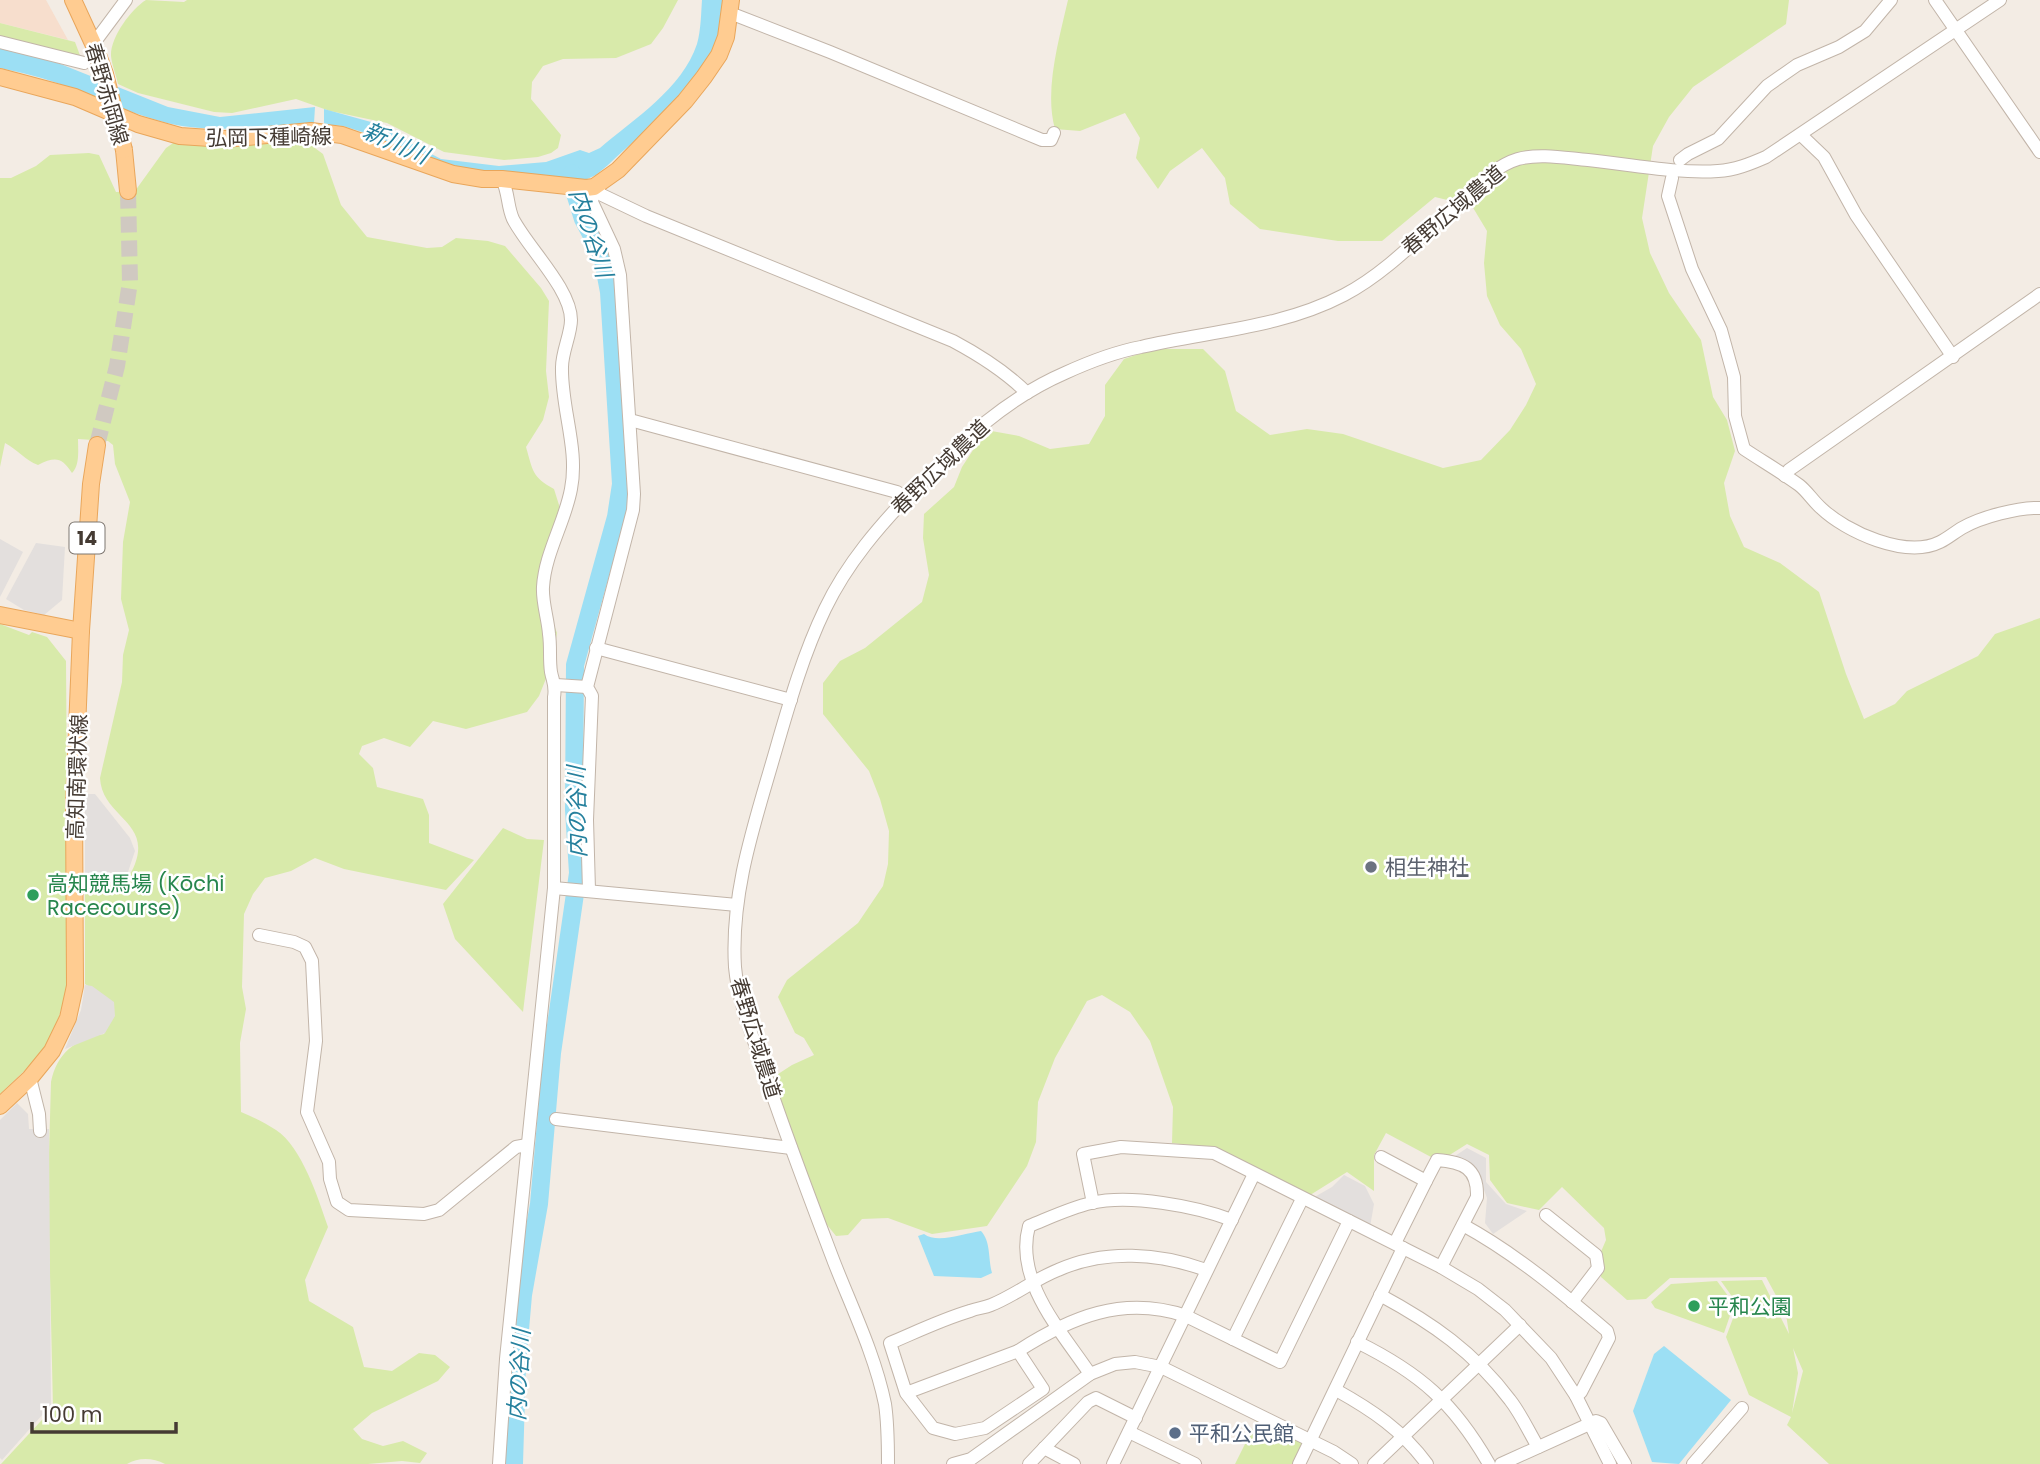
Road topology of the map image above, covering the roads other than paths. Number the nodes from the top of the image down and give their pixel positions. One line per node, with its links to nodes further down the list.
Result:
1 (73, 0): 9 (main road, 春野赤岡線)
2 (126, 0): 9 (street)
3 (1891, 0): 15 (street)
4 (1934, 0): 7 (street)
5 (2000, 0): 7 (street, 春野広域農道)
6 (731, 7): 12 (street); 18 (main road)
7 (1956, 30): 13 (street, 春野広域農道); 14 (street)
8 (0, 42): 10 (street)
9 (95, 46): 19 (main road, 春野赤岡線, bridge)
10 (84, 63)
11 (0, 77): 17 (main road, 弘岡下種崎線)
12 (1054, 133)
13 (1801, 135): 21 (street); 22 (street, 春野広域農道)
14 (2040, 152)
15 (1680, 160)
16 (1672, 178): 25 (street)
17 (502, 179): 18 (main road, 弘岡下種崎線); 31 (street)
18 (590, 188): 22 (street); 23 (street)
19 (128, 191)
20 (2040, 295): 21 (street)
21 (1953, 356): 25 (street)
22 (1027, 393): 26 (street, 春野広域農道)
23 (630, 421): 26 (street); 30 (street)
24 (97, 445): 29 (main road, 14)
25 (1785, 476): 27 (street)
26 (906, 498): 33 (street, 春野広域農道)
27 (2040, 508)
28 (0, 615): 29 (main road)
29 (81, 631): 38 (main road, 高知南環状線)
30 (596, 648): 32 (street); 33 (street)
31 (559, 686): 32 (street); 34 (street)
32 (584, 687): 35 (street)
33 (791, 700): 36 (street, 春野広域農道)
34 (557, 888): 35 (street); 42 (street)
35 (587, 890): 36 (street)
36 (737, 905): 43 (street, 春野広域農道)
37 (259, 936): 42 (street)
38 (30, 1078): 39 (main road, 高知南環状線); 41 (street)
39 (0, 1106)
40 (556, 1119): 43 (street)
41 (40, 1131)
42 (527, 1145): 81 (street)
43 (791, 1148): 82 (street, 春野広域農道)
44 (1381, 1157): 46 (street)
45 (1254, 1174): 47 (street); 48 (street); 50 (street)
46 (1426, 1181): 52 (street); 53 (street)
47 (1302, 1199): 51 (street); 62 (street)
48 (1093, 1203): 50 (street); 56 (street)
49 (1546, 1215): 58 (street)
50 (1232, 1220): 55 (street)
51 (1349, 1222): 53 (street); 62 (street)
52 (1463, 1225): 54 (street); 58 (street)
53 (1399, 1246): 54 (street); 57 (street)
54 (1441, 1267): 60 (street)
55 (1206, 1270): 56 (street); 59 (street)
56 (1031, 1284): 61 (street); 69 (street)
57 (1380, 1295): 63 (street); 65 (street)
58 (1572, 1302): 70 (street)
59 (1185, 1316): 61 (street); 62 (street); 66 (street)
60 (1520, 1325): 65 (street); 70 (street)
61 (1059, 1328): 64 (street); 67 (street)
62 (1233, 1339)
63 (1357, 1342): 68 (street); 71 (street)
64 (1018, 1350): 69 (street); 69 (street)
65 (1480, 1364): 71 (street); 78 (street)
66 (1161, 1367): 67 (street); 73 (street); 77 (street)
67 (1090, 1374): 83 (street)
68 (1336, 1390): 76 (street); 77 (street)
69 (906, 1393)
70 (1576, 1396): 74 (street)
71 (1443, 1400): 76 (street); 92 (street)
72 (1742, 1408): 96 (street)
73 (1136, 1418): 75 (street); 79 (street)
74 (1590, 1423): 78 (street); 94 (street); 95 (street)
75 (1129, 1432): 80 (street); 86 (street)
76 (1404, 1436): 90 (street); 91 (street)
77 (1310, 1440): 88 (street); 89 (street)
78 (1538, 1447): 93 (street)
79 (1044, 1448): 84 (street); 85 (street)
80 (1174, 1459): 87 (street)
81 (499, 1464)
82 (888, 1464)
83 (953, 1464)
84 (1029, 1464)
85 (1074, 1464)
86 (1113, 1464)
87 (1195, 1464)
88 (1298, 1464)
89 (1352, 1464)
90 (1374, 1464)
91 (1427, 1464)
92 (1489, 1464)
93 (1501, 1464)
94 (1611, 1464)
95 (1625, 1464)
96 (1692, 1464)

